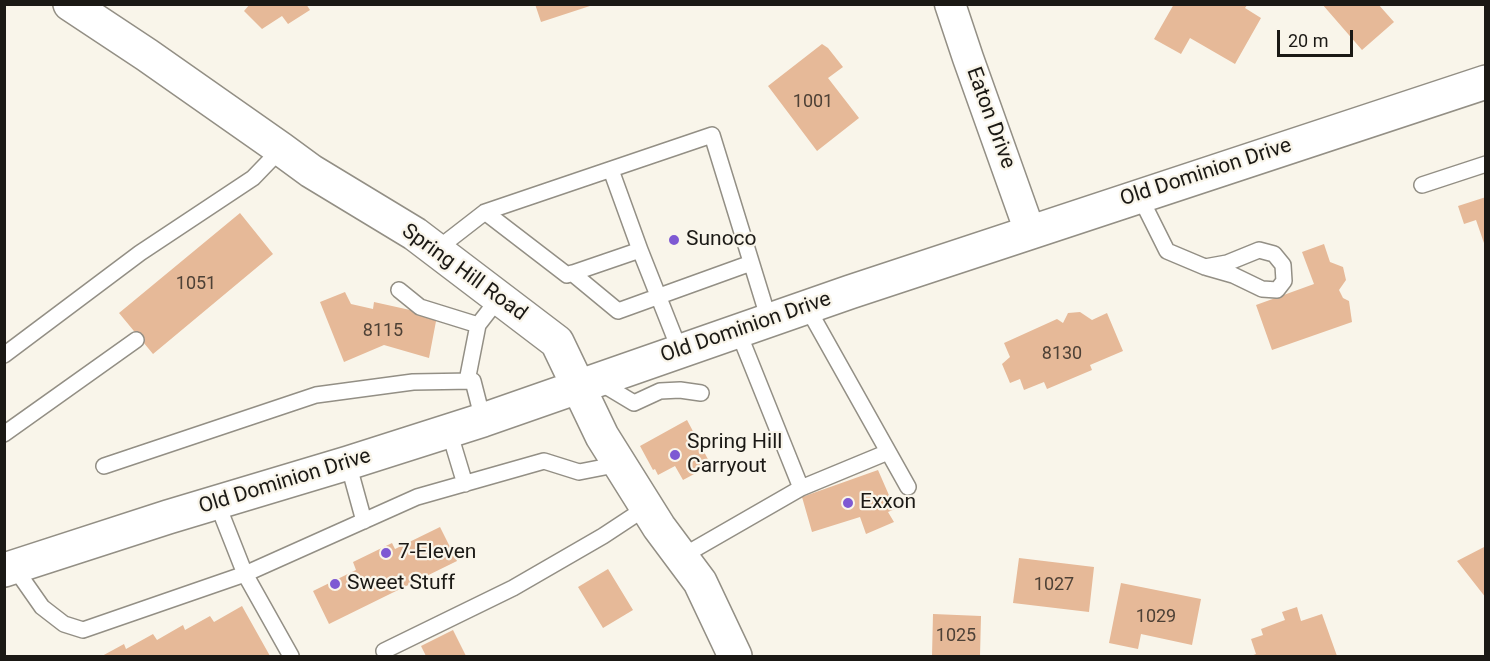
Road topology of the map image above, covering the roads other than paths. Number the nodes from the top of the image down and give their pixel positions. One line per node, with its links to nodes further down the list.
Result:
1 (70, 4): 4 (main road, Spring Hill Road)
2 (950, 4): 10 (street, Eaton Drive)
3 (1485, 82): 8 (main road, Old Dominion Drive)
4 (281, 149): 11 (main road, Spring Hill Road); 25 (lane)
5 (1485, 164): 7 (lane)
6 (610, 170): 9 (lane); 12 (lane); 13 (lane)
7 (1422, 185)
8 (1139, 195): 10 (main road, Old Dominion Drive); 14 (lane)
9 (485, 212): 11 (lane); 15 (lane)
10 (1030, 232): 19 (main road, Old Dominion Drive)
11 (436, 250): 18 (main road, Spring Hill Road)
12 (640, 250): 15 (lane); 17 (lane)
13 (751, 263): 17 (lane); 20 (lane)
14 (1205, 267): 14 (lane)
15 (572, 273): 17 (lane)
16 (399, 290): 21 (lane)
17 (659, 297): 24 (lane)
18 (499, 298): 21 (lane); 27 (main road, Spring Hill Road)
19 (807, 307): 20 (main road, Old Dominion Drive); 32 (lane)
20 (769, 320): 22 (main road, Old Dominion Drive)
21 (478, 325): 26 (lane)
22 (738, 330): 24 (main road, Old Dominion Drive); 38 (lane)
23 (136, 340): 31 (lane)
24 (680, 351): 27 (main road, Old Dominion Drive)
25 (4, 355)
26 (467, 381): 29 (lane); 35 (lane)
27 (587, 383): 28 (lane); 29 (main road, Old Dominion Drive); 34 (main road, Spring Hill Road)
28 (701, 393)
29 (483, 420): 30 (main road, Old Dominion Drive)
30 (449, 431): 33 (main road, Old Dominion Drive); 36 (lane)
31 (4, 434)
32 (888, 452): 37 (lane); 38 (lane)
33 (348, 463): 39 (main road, Old Dominion Drive); 41 (lane)
34 (620, 464): 36 (lane); 40 (main road, Spring Hill Road)
35 (104, 466)
36 (465, 484): 41 (lane)
37 (908, 487)
38 (801, 488): 42 (lane)
39 (217, 503): 43 (main road, Old Dominion Drive); 44 (lane)
40 (647, 507): 42 (main road, Spring Hill Road); 45 (lane)
41 (364, 521): 44 (lane)
42 (681, 557): 47 (main road, Spring Hill Road)
43 (9, 569): 44 (lane)
44 (245, 574): 46 (lane)
45 (384, 651)
46 (291, 657)
47 (735, 657)

